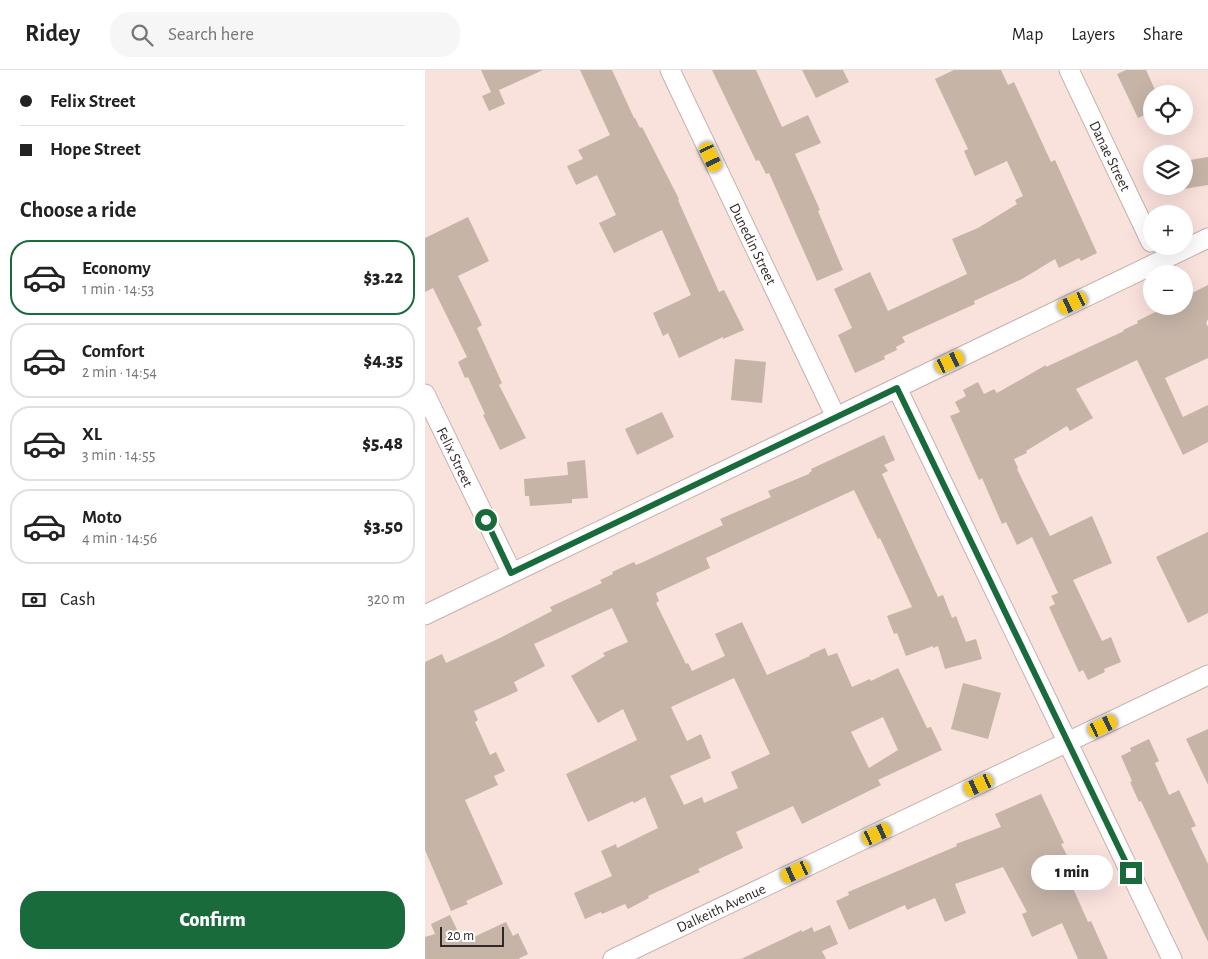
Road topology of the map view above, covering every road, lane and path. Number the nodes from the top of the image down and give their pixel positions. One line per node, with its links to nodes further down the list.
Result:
1 (670, 70): 9 (street, Dunedin Street)
2 (1069, 70): 3 (street, Danae Street)
3 (1143, 225)
4 (1208, 238): 5 (street)
5 (1193, 243)
6 (1155, 255): 7 (street)
7 (897, 388): 9 (street); 13 (street)
8 (425, 394): 10 (street, Felix Street)
9 (836, 417): 10 (street)
10 (511, 573): 11 (street)
11 (425, 615)
12 (1208, 675): 13 (street, Dalkeith Avenue)
13 (1068, 743): 14 (street, Dalkeith Avenue); 15 (street)
14 (613, 959)
15 (1172, 959)

